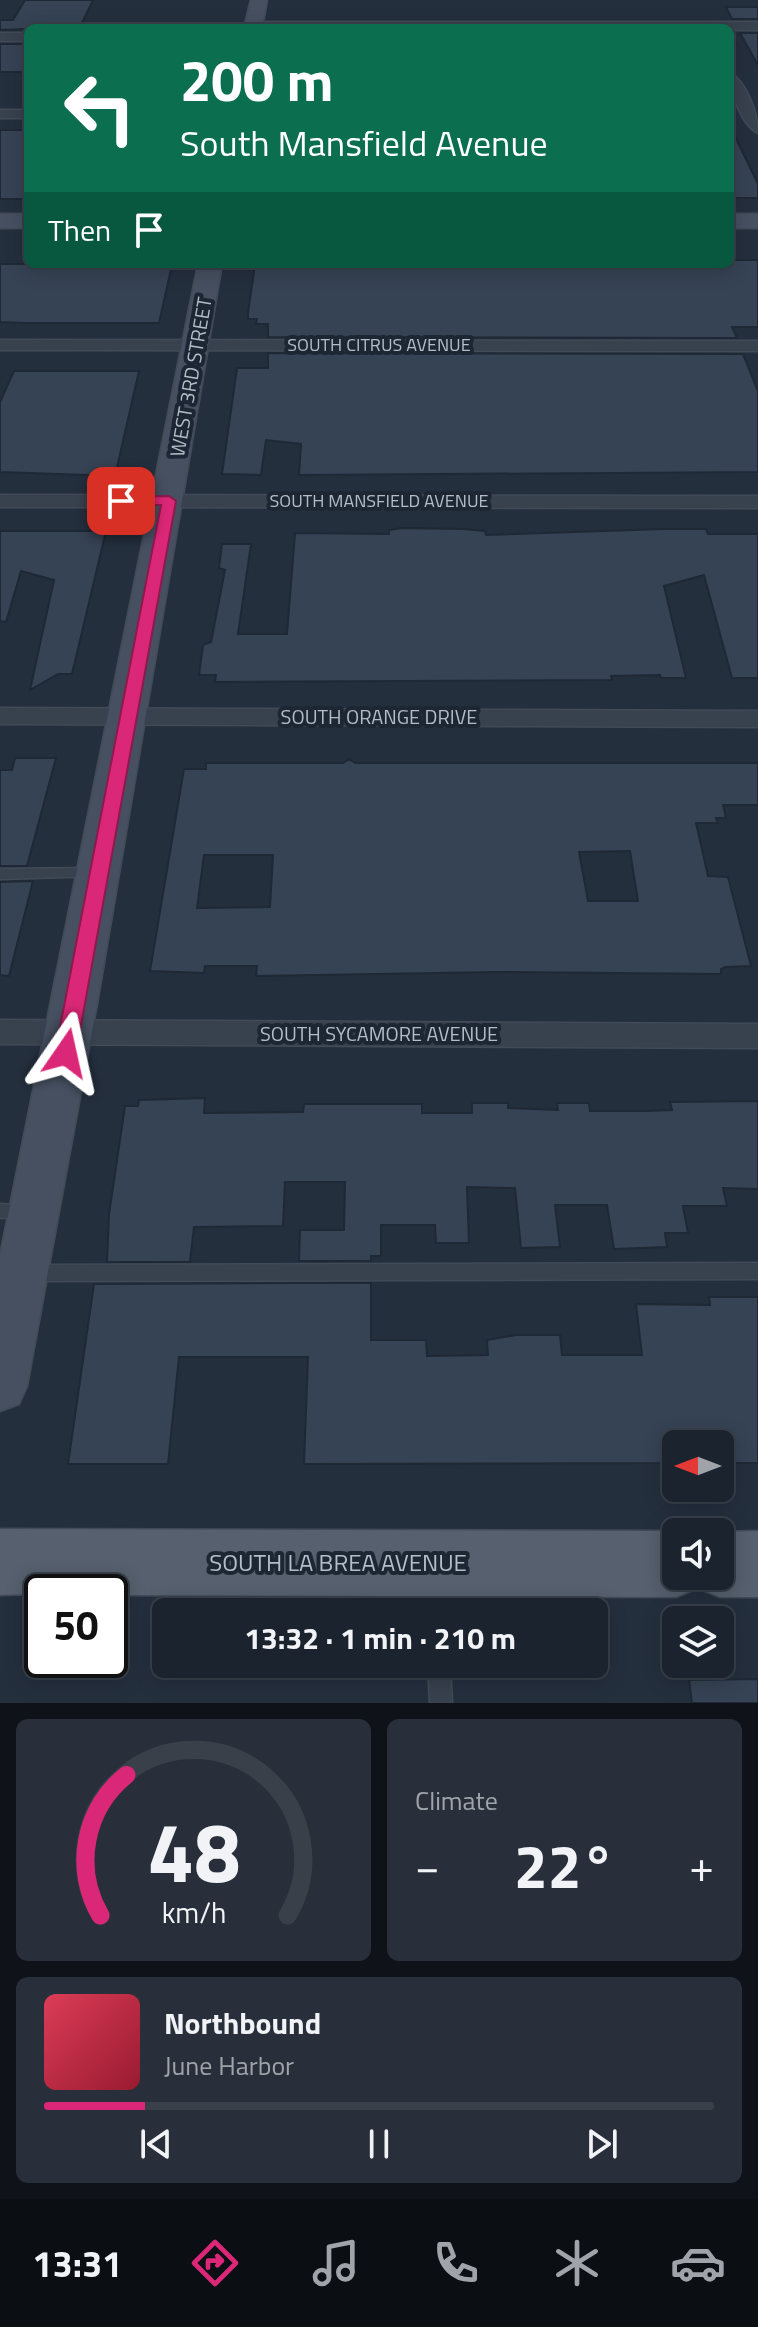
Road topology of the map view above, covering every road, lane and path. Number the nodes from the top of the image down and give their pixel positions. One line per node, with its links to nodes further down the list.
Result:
1 (259, 0): 3 (main road)
2 (694, 11): 4 (street)
3 (255, 24)
4 (701, 24)
5 (734, 26): 6 (street)
6 (758, 26)
7 (0, 37): 8 (street)
8 (24, 37)
9 (734, 83): 12 (street)
10 (0, 114): 11 (street)
11 (24, 114)
12 (754, 114): 13 (street)
13 (758, 129)
14 (0, 221): 15 (main road)
15 (24, 221)
16 (734, 221): 17 (main road)
17 (758, 221)
18 (0, 233): 19 (main road)
19 (24, 233)
20 (734, 233): 21 (main road)
21 (758, 233)
22 (209, 268): 24 (main road, WEST 3RD STREET)
23 (0, 345): 24 (street, SOUTH CITRUS AVENUE)
24 (198, 345): 25 (street, SOUTH CITRUS AVENUE); 27 (main road, WEST 3RD STREET)
25 (758, 346)
26 (0, 501): 27 (street, SOUTH MANSFIELD AVENUE)
27 (169, 501): 28 (street, SOUTH MANSFIELD AVENUE); 30 (main road, WEST 3RD STREET)
28 (758, 502)
29 (0, 716): 30 (street, SOUTH ORANGE DRIVE)
30 (129, 716): 31 (street, SOUTH ORANGE DRIVE); 32 (main road, WEST 3RD STREET)
31 (758, 719)
32 (100, 873): 33 (lane); 35 (main road, WEST 3RD STREET)
33 (0, 874)
34 (0, 1032): 35 (street, SOUTH SYCAMORE AVENUE)
35 (70, 1032): 36 (street, SOUTH SYCAMORE AVENUE); 37 (main road, WEST 3RD STREET)
36 (758, 1036)
37 (17, 1211): 39 (main road, WEST 3RD STREET)
38 (758, 1271): 39 (lane)
39 (22, 1273): 40 (main road, WEST 3RD STREET)
40 (0, 1386)
41 (0, 1562): 45 (main road, SOUTH LA BREA AVENUE)
42 (734, 1564): 43 (main road)
43 (758, 1564)
44 (662, 1565): 45 (main road, SOUTH LA BREA AVENUE)
45 (435, 1588)
46 (440, 1678): 47 (lane)
47 (441, 1703)

